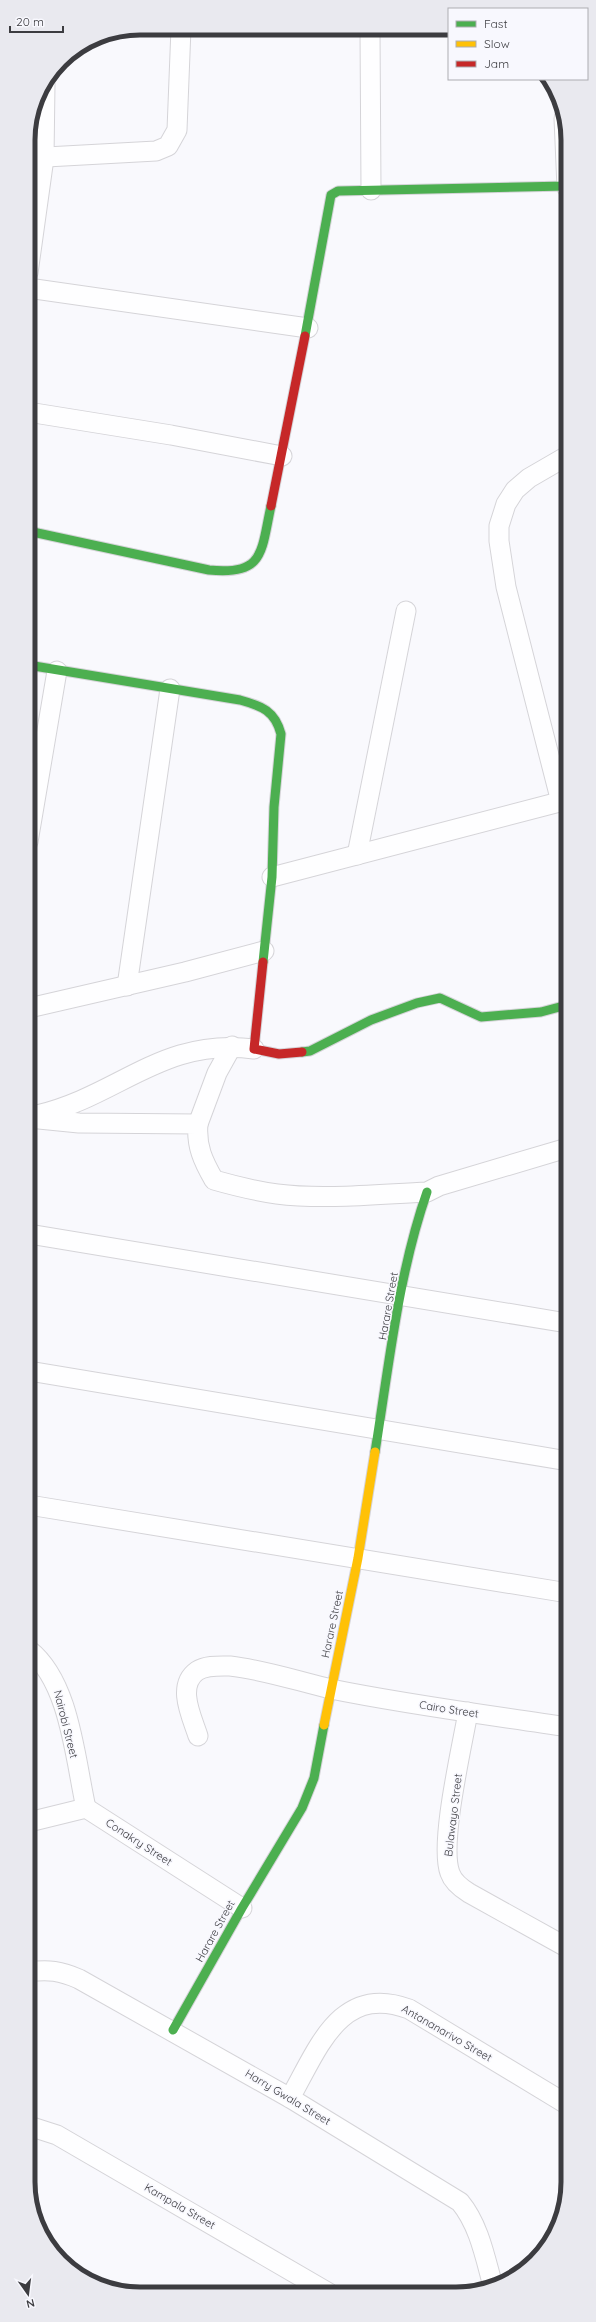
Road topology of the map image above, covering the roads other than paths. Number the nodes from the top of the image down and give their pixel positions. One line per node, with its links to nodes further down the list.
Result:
1 (181, 35): 4 (street)
2 (370, 35): 7 (street)
3 (43, 100): 4 (street)
4 (36, 158): 5 (street)
5 (35, 172)
6 (561, 187): 7 (street)
7 (371, 190): 9 (street)
8 (35, 289): 9 (street)
9 (308, 328): 11 (street)
10 (35, 413): 11 (street)
11 (282, 456): 13 (street)
12 (561, 459): 18 (street)
13 (35, 533)
14 (406, 611): 21 (street)
15 (35, 667): 16 (street)
16 (57, 672): 17 (street); 19 (street)
17 (170, 689): 22 (street); 24 (street)
18 (561, 790)
19 (35, 801)
20 (561, 802): 21 (street)
21 (357, 855): 22 (street)
22 (272, 877): 23 (street)
23 (264, 951): 24 (street); 28 (street)
24 (127, 986): 25 (street)
25 (35, 1007)
26 (561, 1007): 28 (street)
27 (232, 1046): 28 (street); 29 (street); 31 (street)
28 (254, 1049)
29 (35, 1116)
30 (35, 1118): 31 (street)
31 (198, 1124): 33 (street)
32 (561, 1150): 33 (street)
33 (428, 1192): 35 (street, Harare Street)
34 (35, 1235): 35 (street)
35 (401, 1294): 36 (street); 38 (street, Harare Street)
36 (561, 1322)
37 (35, 1372): 38 (street)
38 (379, 1430): 39 (street); 41 (street, Harare Street)
39 (561, 1460)
40 (35, 1506): 41 (street)
41 (358, 1558): 42 (street); 44 (street, Harare Street)
42 (561, 1592)
43 (35, 1656): 48 (street, Nairobi Street)
44 (330, 1689): 45 (street, Cairo Street); 47 (street, Cairo Street); 50 (street, Harare Street)
45 (468, 1712): 46 (street, Cairo Street); 51 (street, Bulawayo Street)
46 (561, 1726)
47 (198, 1736)
48 (86, 1808): 49 (street); 50 (street, Conakry Street)
49 (35, 1821)
50 (242, 1908): 53 (street, Harare Street)
51 (561, 1944)
52 (35, 1971): 53 (street, Harry Gwala Street)
53 (173, 2030): 54 (street, Harry Gwala Street)
54 (290, 2098): 55 (street, Antananarivo Street); 57 (street, Harry Gwala Street)
55 (561, 2101)
56 (35, 2128): 58 (street, Kampala Street)
57 (491, 2280)
58 (320, 2287)

